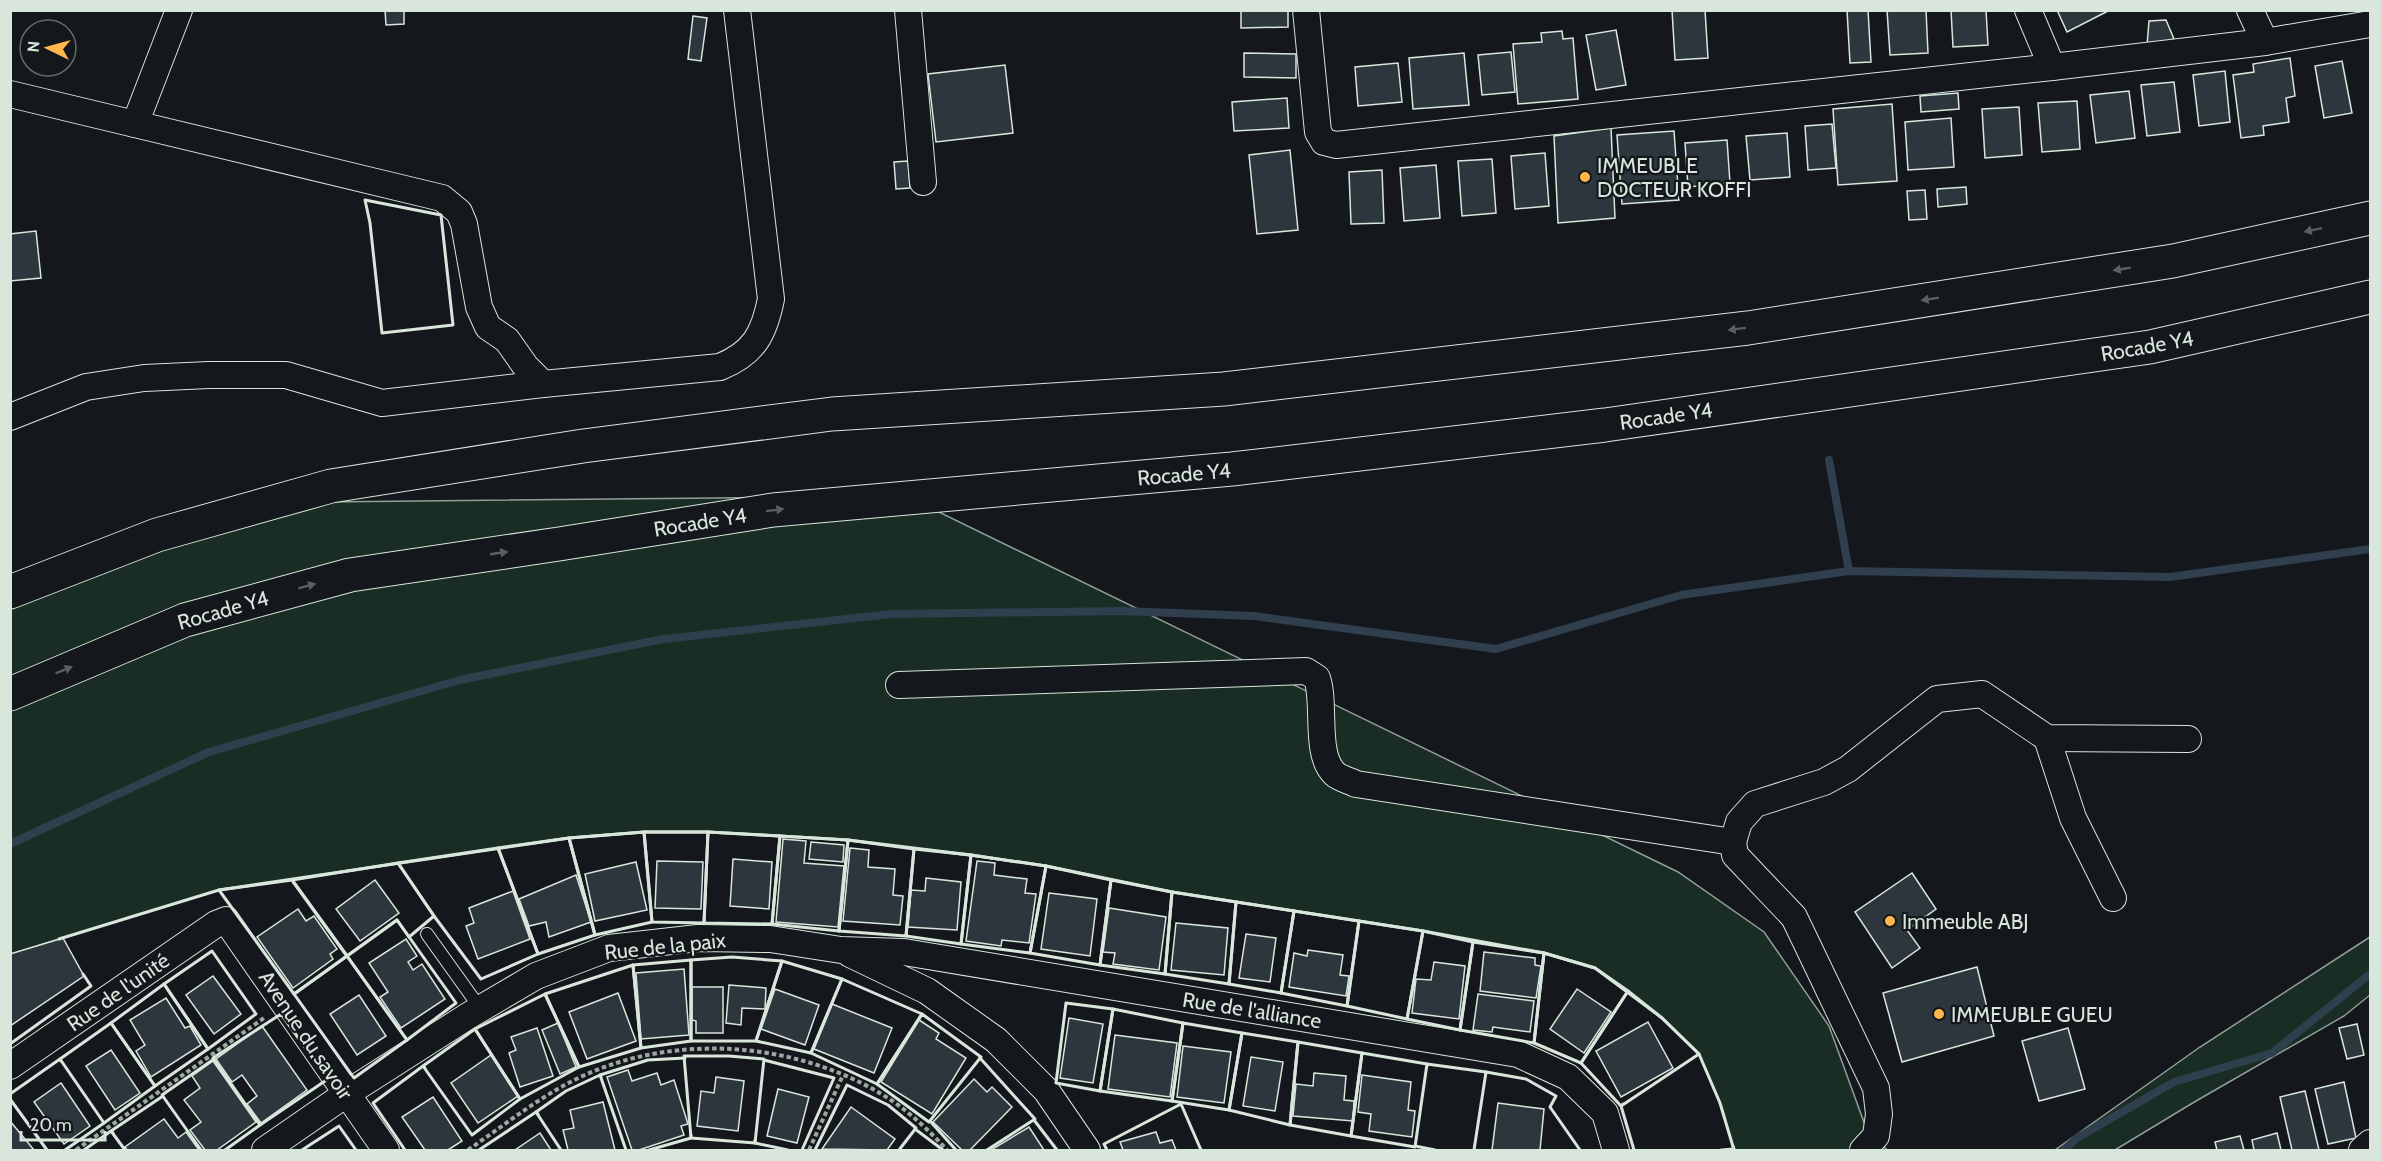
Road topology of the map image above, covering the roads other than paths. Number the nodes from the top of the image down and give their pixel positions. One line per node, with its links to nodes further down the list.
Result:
1 (179, 10): 11 (street)
2 (737, 10): 15 (street)
3 (908, 10): 12 (street)
4 (1306, 10): 9 (street)
5 (2028, 10): 9 (street)
6 (2250, 10): 8 (street)
7 (2370, 24): 8 (street)
8 (2265, 42): 9 (street)
9 (2052, 67)
10 (10, 94): 11 (street)
11 (135, 124): 15 (street)
12 (923, 182)
13 (2370, 218): 17 (highway, one-way to 17)
14 (2370, 297): 19 (highway, Rocade Y4, one-way to 14)
15 (543, 384): 16 (street)
16 (10, 417)
17 (10, 592)
18 (899, 685): 22 (street)
19 (10, 694)
20 (2048, 738): 21 (street); 22 (street); 23 (street)
21 (2188, 739)
22 (1732, 842): 35 (street)
23 (2113, 898)
24 (226, 920): 28 (street, Rue de l'unité); 29 (street, Avenue du savoir)
25 (427, 934): 27 (lane)
26 (841, 950): 27 (street, Rue de la paix); 33 (street); 34 (street, Rue de l'alliance)
27 (480, 1008): 29 (street, Rue de la paix)
28 (10, 1066)
29 (346, 1094): 31 (street, Rue de la paix); 32 (street, Avenue du savoir)
30 (2370, 1143): 36 (street)
31 (265, 1150)
32 (386, 1150)
33 (1087, 1150)
34 (1616, 1150)
35 (1863, 1150)
36 (2362, 1150)

